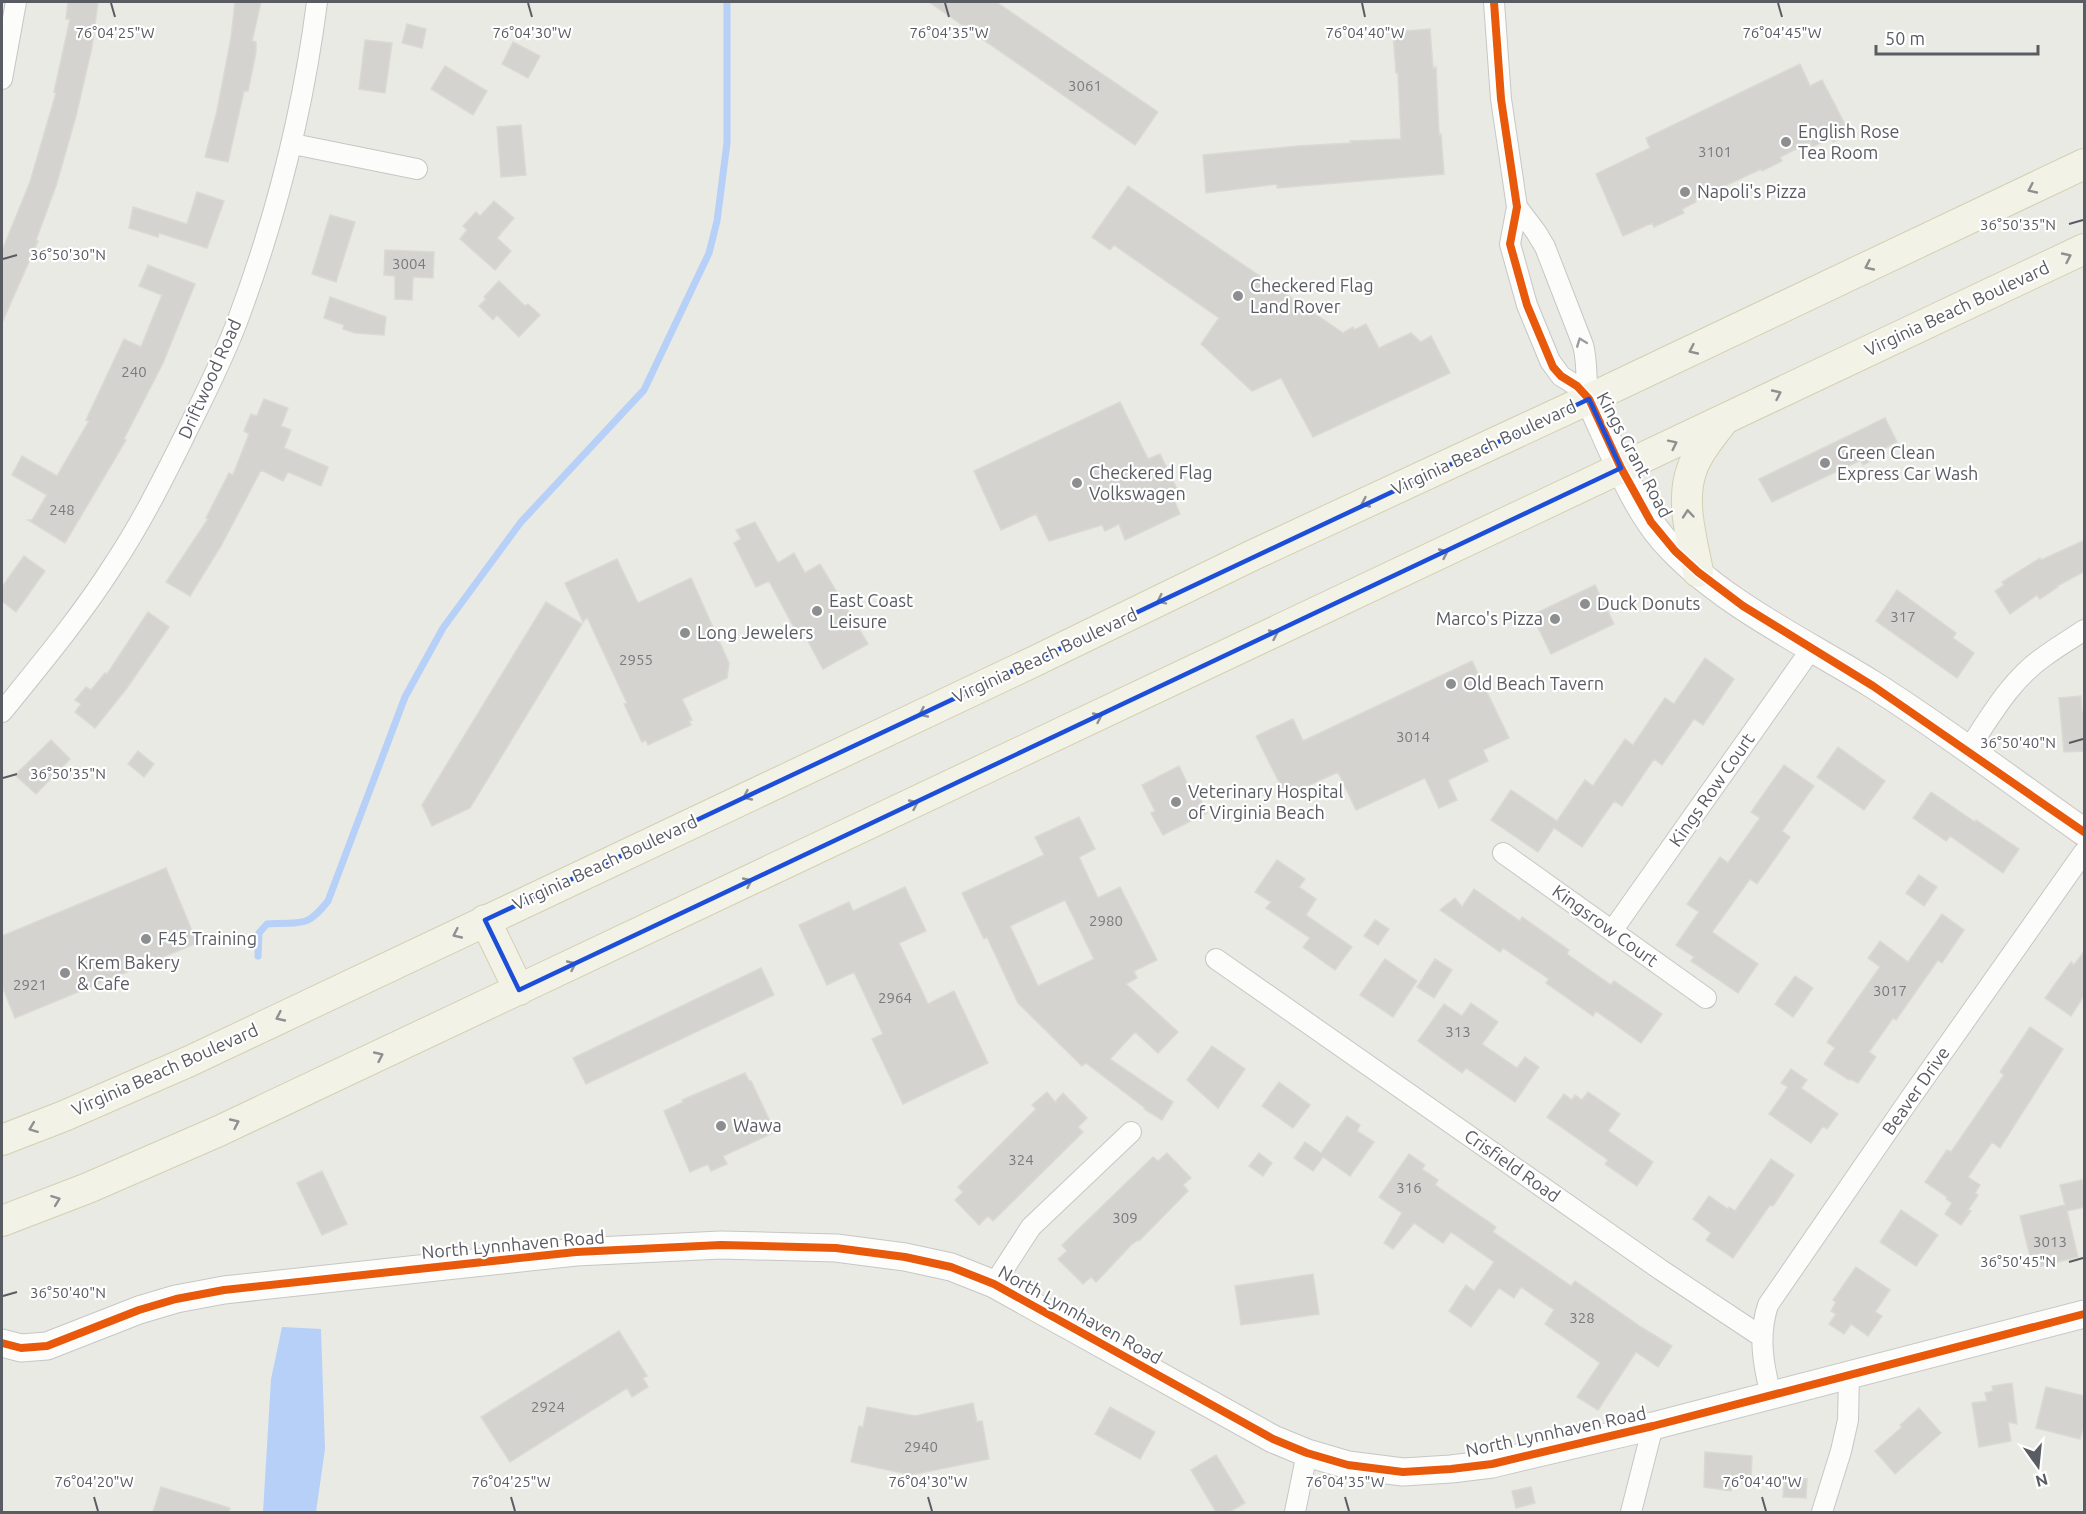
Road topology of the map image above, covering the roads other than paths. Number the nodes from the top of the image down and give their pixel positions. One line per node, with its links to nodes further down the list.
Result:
1 (16, 2): 4 (street)
2 (317, 2): 5 (street, Driftwood Road)
3 (1494, 2): 8 (street, Kings Grant Road)
4 (2, 79)
5 (292, 144): 7 (street); 16 (street, Driftwood Road)
6 (2085, 164): 10 (main road, Virginia Beach Boulevard, one-way to 10)
7 (417, 169)
8 (1517, 207): 10 (street, one-way to 8); 10 (street, Kings Grant Road)
9 (2085, 249): 11 (main road, Virginia Beach Boulevard, one-way to 9)
10 (1589, 399): 12 (street, Kings Grant Road); 21 (main road, Virginia Beach Boulevard, one-way to 21)
11 (1724, 419): 12 (main road, Virginia Beach Boulevard, one-way to 11); 13 (main road, one-way to 11)
12 (1621, 468): 13 (street, Kings Grant Road); 24 (main road, Virginia Beach Boulevard, one-way to 12)
13 (1698, 572): 15 (street, Kings Grant Road)
14 (2085, 630): 17 (street)
15 (1812, 648): 17 (street, Kings Grant Road); 22 (street, Kings Row Court)
16 (2, 712)
17 (1968, 750): 18 (street, Kings Grant Road)
18 (2085, 832)
19 (2085, 852): 31 (street, Beaver Drive)
20 (1503, 854): 22 (street, Kingsrow Court)
21 (485, 921): 24 (main road); 27 (main road, Virginia Beach Boulevard, one-way to 27)
22 (1612, 931): 25 (street, Kingsrow Court)
23 (1216, 958): 31 (street, Crisfield Road)
24 (519, 990): 28 (main road, Virginia Beach Boulevard, one-way to 24)
25 (1706, 998)
26 (1131, 1132): 29 (street)
27 (2, 1140)
28 (2, 1221)
29 (994, 1284): 32 (street, North Lynnhaven Road); 36 (street, North Lynnhaven Road)
30 (2085, 1314): 33 (street, North Lynnhaven Road)
31 (1762, 1336): 34 (street)
32 (2, 1343)
33 (1849, 1376): 34 (street, North Lynnhaven Road); 39 (street)
34 (1771, 1395): 35 (street, North Lynnhaven Road)
35 (1653, 1426): 36 (street, North Lynnhaven Road); 38 (street)
36 (1307, 1453): 37 (street)
37 (1295, 1512)
38 (1631, 1512)
39 (1822, 1512)

